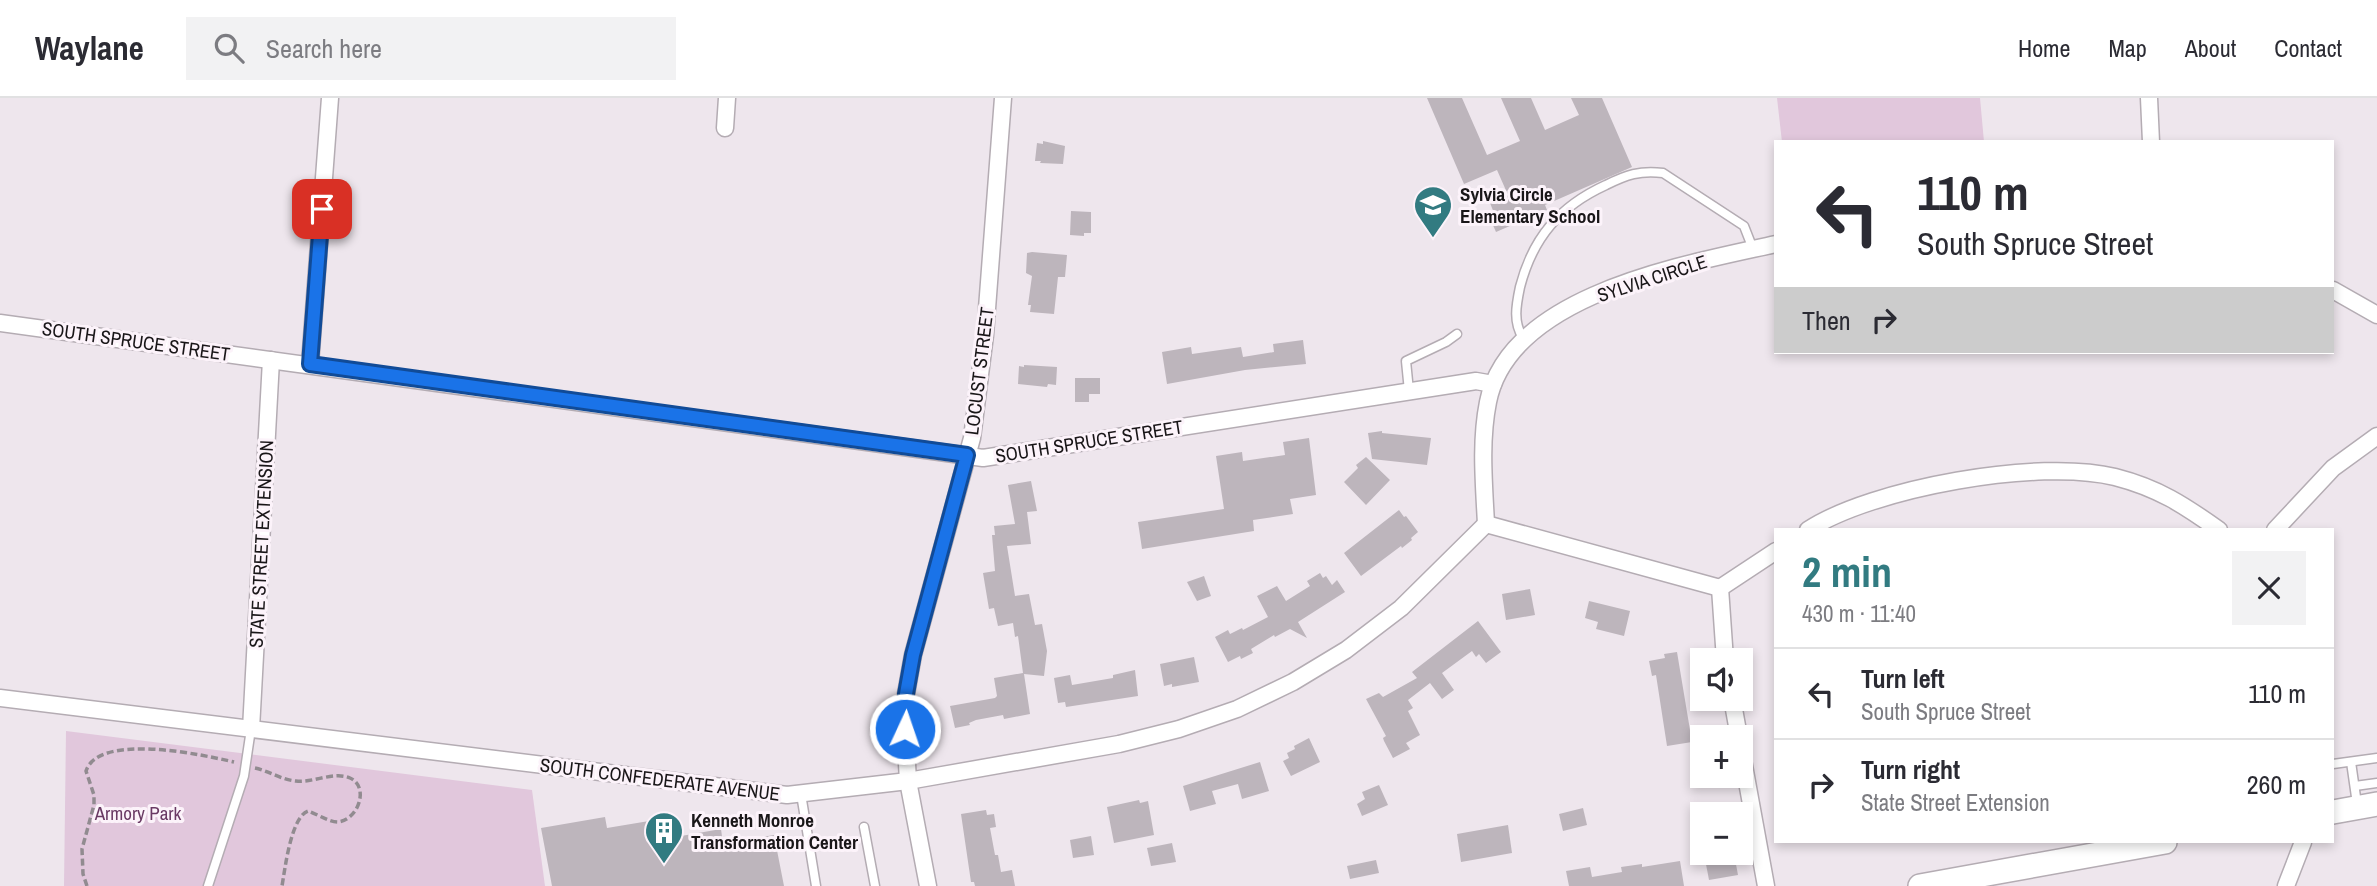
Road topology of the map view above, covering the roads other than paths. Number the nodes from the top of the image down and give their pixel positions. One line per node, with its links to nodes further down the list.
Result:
1 (330, 98): 15 (street)
2 (727, 98): 5 (street)
3 (1003, 98): 19 (street, LOCUST STREET)
4 (2149, 98): 6 (street)
5 (725, 128)
6 (2151, 140)
7 (1774, 244): 8 (street, SYLVIA CIRCLE)
8 (1753, 249): 13 (street, SYLVIA CIRCLE); 13 (lane)
9 (2334, 291): 10 (street)
10 (2377, 315)
11 (0, 323): 14 (street, SOUTH SPRUCE STREET)
12 (1457, 334): 17 (lane)
13 (1523, 338): 16 (street, SYLVIA CIRCLE)
14 (271, 360): 15 (street, SOUTH SPRUCE STREET); 28 (street, STATE STREET EXTENSION)
15 (310, 364): 19 (street, SOUTH SPRUCE STREET)
16 (1493, 384): 17 (street, SOUTH SPRUCE STREET); 20 (street, SYLVIA CIRCLE)
17 (1409, 391): 19 (street, SOUTH SPRUCE STREET)
18 (2377, 436): 23 (street)
19 (967, 455): 32 (street, LOCUST STREET)
20 (1486, 524): 25 (street); 32 (street, SOUTH CONFEDERATE AVENUE)
21 (1811, 528): 22 (street)
22 (2216, 528)
23 (2277, 528)
24 (1774, 552): 25 (street)
25 (1720, 588): 26 (street)
26 (1724, 648)
27 (0, 698): 28 (street, SOUTH CONFEDERATE AVENUE)
28 (251, 729): 35 (street, SOUTH CONFEDERATE AVENUE); 41 (lane)
29 (2377, 758): 30 (lane)
30 (2351, 762): 31 (lane); 36 (lane)
31 (2334, 764)
32 (908, 781): 35 (street, SOUTH CONFEDERATE AVENUE); 44 (street, LOCUST STREET)
33 (2377, 783): 36 (lane)
34 (1748, 788): 45 (street)
35 (801, 794): 42 (lane)
36 (2363, 799): 37 (main road)
37 (2334, 812)
38 (864, 827): 43 (lane)
39 (2159, 843): 46 (main road)
40 (2303, 843): 47 (street)
41 (208, 886)
42 (816, 886)
43 (875, 886)
44 (928, 886)
45 (1766, 886)
46 (1920, 886)
47 (2286, 886)

